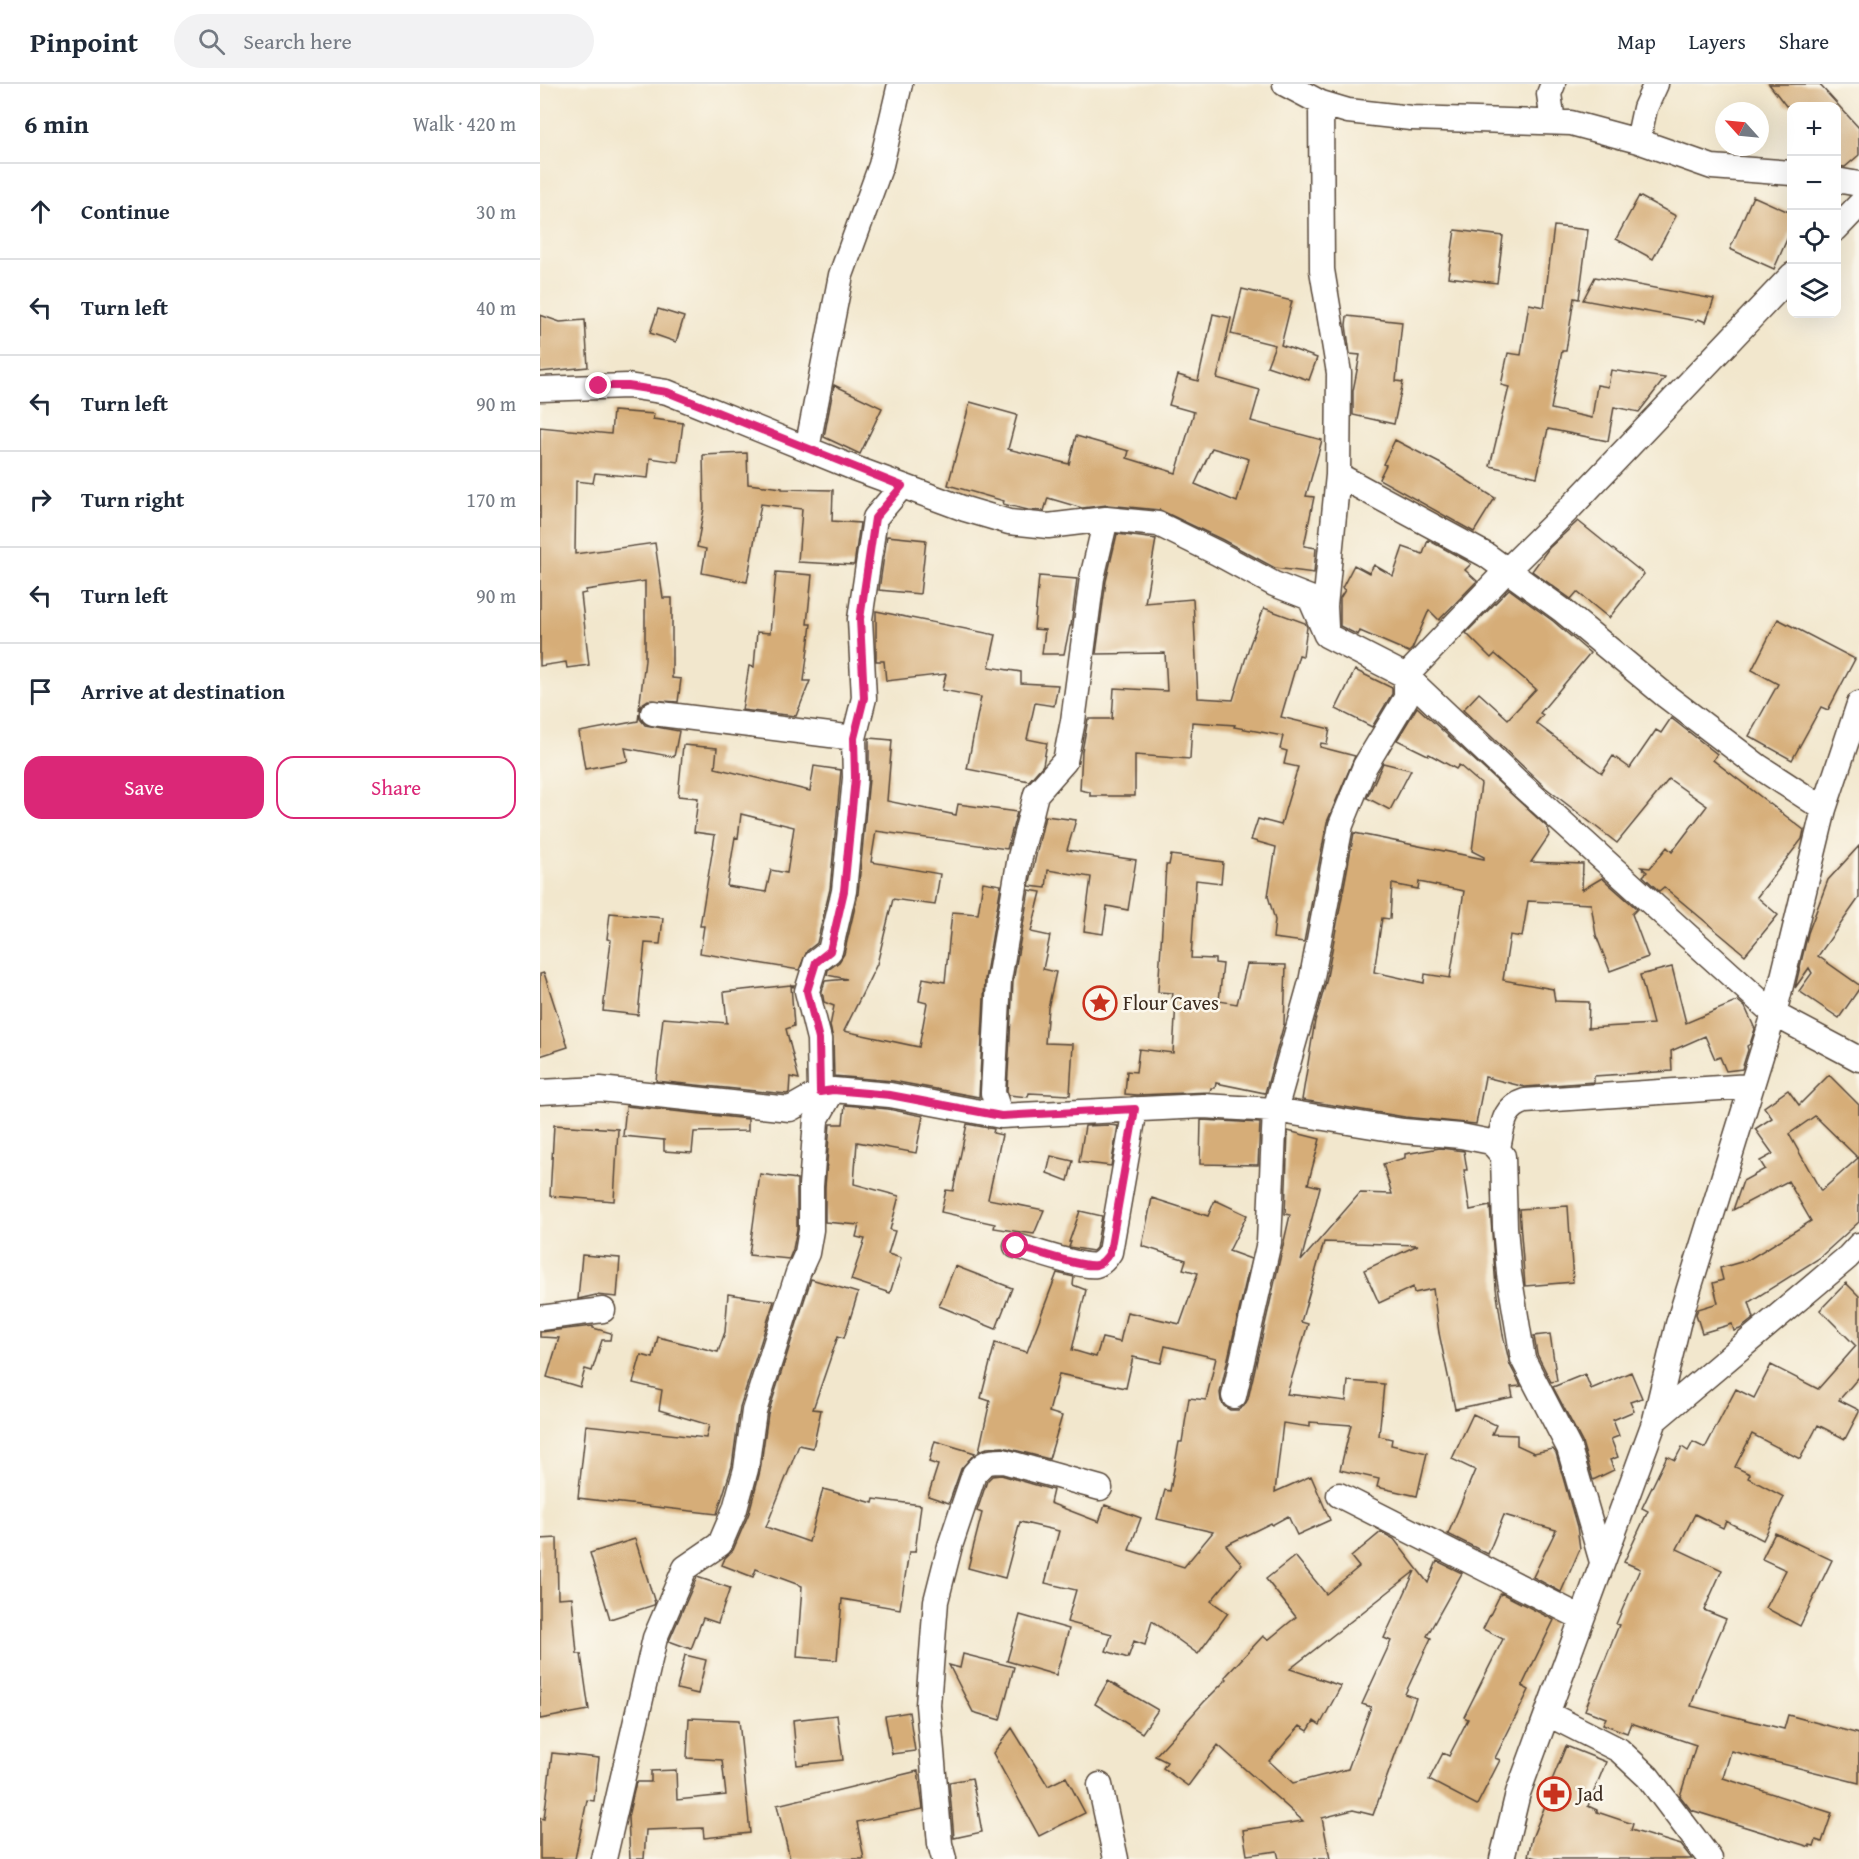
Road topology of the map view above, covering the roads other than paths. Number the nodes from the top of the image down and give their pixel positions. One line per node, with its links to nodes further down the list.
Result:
1 (900, 84): 15 (street)
2 (1285, 84): 5 (street)
3 (1553, 84): 6 (street)
4 (1656, 84): 7 (street)
5 (1321, 103): 6 (street); 16 (street)
6 (1552, 122): 7 (street)
7 (1638, 141): 8 (street)
8 (1787, 173)
9 (1841, 181): 10 (street)
10 (1859, 184)
11 (1859, 205): 12 (street)
12 (1841, 224)
13 (1787, 280): 19 (street)
14 (540, 389): 15 (street)
15 (807, 449): 17 (street)
16 (1338, 475): 19 (street); 20 (street)
17 (902, 486): 18 (street); 24 (street)
18 (1106, 519): 20 (street); 33 (street)
19 (1507, 570): 21 (street); 25 (street)
20 (1326, 635): 21 (street)
21 (1406, 676): 26 (street); 32 (street)
22 (1859, 704): 25 (street)
23 (653, 713): 24 (street)
24 (854, 738): 29 (street)
25 (1824, 809): 26 (street)
26 (1774, 1014): 27 (street); 28 (street)
27 (1859, 1059)
28 (1750, 1086): 34 (street); 40 (street)
29 (827, 1091): 30 (street); 33 (street); 47 (street)
30 (540, 1092)
31 (1135, 1109): 32 (street); 33 (street); 35 (street)
32 (1275, 1110): 34 (street); 39 (street)
33 (1001, 1116)
34 (1498, 1148): 43 (street)
35 (1016, 1246)
36 (1855, 1258): 40 (street)
37 (603, 1310): 38 (street)
38 (540, 1318)
39 (1234, 1396)
40 (1654, 1420): 43 (street)
41 (1100, 1488): 48 (street)
42 (1339, 1495): 44 (street)
43 (1602, 1562): 44 (street)
44 (1582, 1618): 45 (street)
45 (1548, 1714): 50 (street); 51 (street)
46 (1100, 1785): 49 (street)
47 (604, 1859)
48 (944, 1859)
49 (1116, 1859)
50 (1502, 1859)
51 (1710, 1859)

